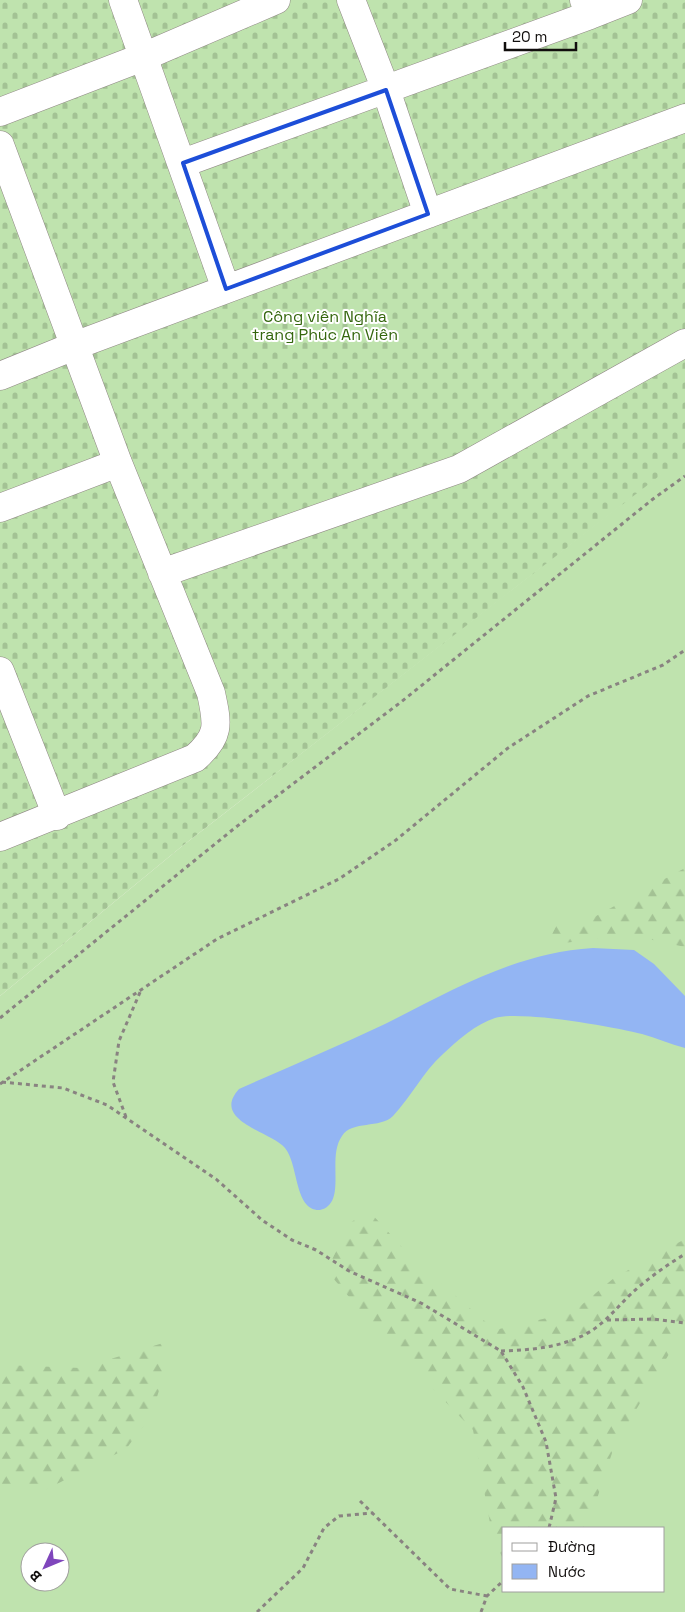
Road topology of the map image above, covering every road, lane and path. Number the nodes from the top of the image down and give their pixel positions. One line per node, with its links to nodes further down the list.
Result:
1 (123, 0): 6 (street)
2 (276, 0): 6 (street)
3 (351, 0): 7 (street)
4 (628, 0): 5 (street)
5 (587, 7): 7 (street)
6 (143, 57): 8 (street); 11 (street)
7 (386, 90): 11 (street); 12 (street)
8 (0, 112)
9 (685, 118): 12 (street)
10 (0, 145): 15 (street)
11 (183, 163): 13 (street)
12 (428, 214): 13 (street)
13 (226, 289): 15 (street)
14 (685, 343): 20 (street)
15 (74, 346): 16 (street); 17 (street)
16 (0, 376)
17 (118, 463): 19 (street); 20 (street)
18 (685, 476): 26 (path)
19 (0, 508)
20 (162, 573): 23 (street)
21 (685, 650): 25 (path)
22 (0, 671): 23 (street)
23 (56, 816): 24 (street)
24 (0, 837)
25 (141, 990): 27 (path); 28 (path)
26 (0, 1018)
27 (1, 1083): 28 (path)
28 (126, 1117): 32 (path)
29 (685, 1254): 30 (path)
30 (606, 1320): 31 (path); 32 (path)
31 (685, 1322)
32 (501, 1351): 35 (path)
33 (360, 1501): 34 (path)
34 (372, 1514): 37 (path); 38 (path)
35 (549, 1527)
36 (502, 1582): 37 (path)
37 (487, 1596): 39 (path)
38 (257, 1612)
39 (481, 1612)

